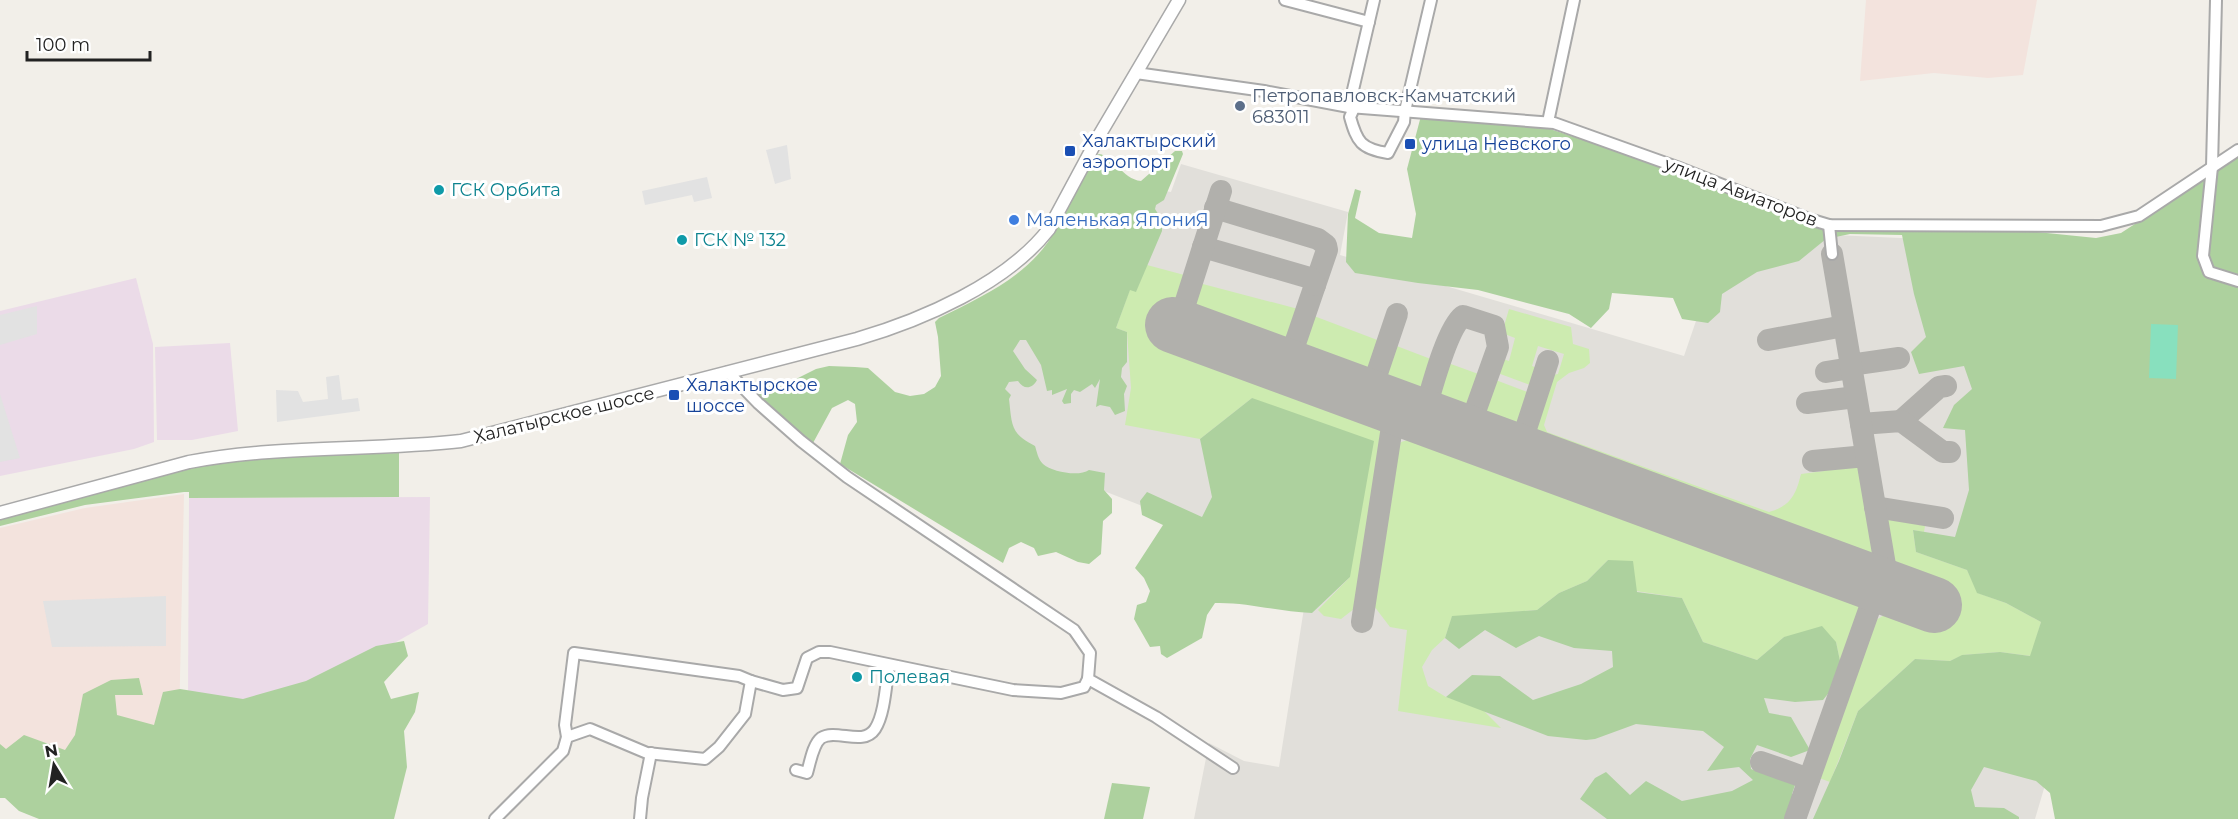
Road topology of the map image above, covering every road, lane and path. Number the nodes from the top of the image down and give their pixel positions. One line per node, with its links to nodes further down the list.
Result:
1 (1179, 0): 8 (street, Халатырское шоссе)
2 (1285, 0): 7 (street)
3 (1374, 0): 7 (street)
4 (1431, 0): 10 (street)
5 (1574, 0): 11 (street)
6 (2216, 0): 13 (street)
7 (1369, 22): 9 (street)
8 (1136, 73): 9 (street); 17 (street, Халатырское шоссе)
9 (1352, 107): 10 (street); 10 (street)
10 (1404, 111): 11 (street, улица Авиаторов)
11 (1548, 122): 14 (street, улица Авиаторов)
12 (2238, 150): 13 (street, улица Авиаторов)
13 (2212, 167): 14 (street, улица Авиаторов); 16 (street)
14 (1829, 225): 15 (street)
15 (1832, 254)
16 (2238, 281)
17 (728, 372): 18 (street, Халатырское шоссе); 20 (street)
18 (0, 513)
19 (889, 665): 20 (street); 21 (street); 25 (street)
20 (1089, 679): 24 (street)
21 (751, 681): 22 (street); 23 (street)
22 (567, 737): 23 (street); 26 (street)
23 (651, 753): 27 (street)
24 (1233, 768)
25 (796, 770)
26 (495, 819)
27 (640, 819)

